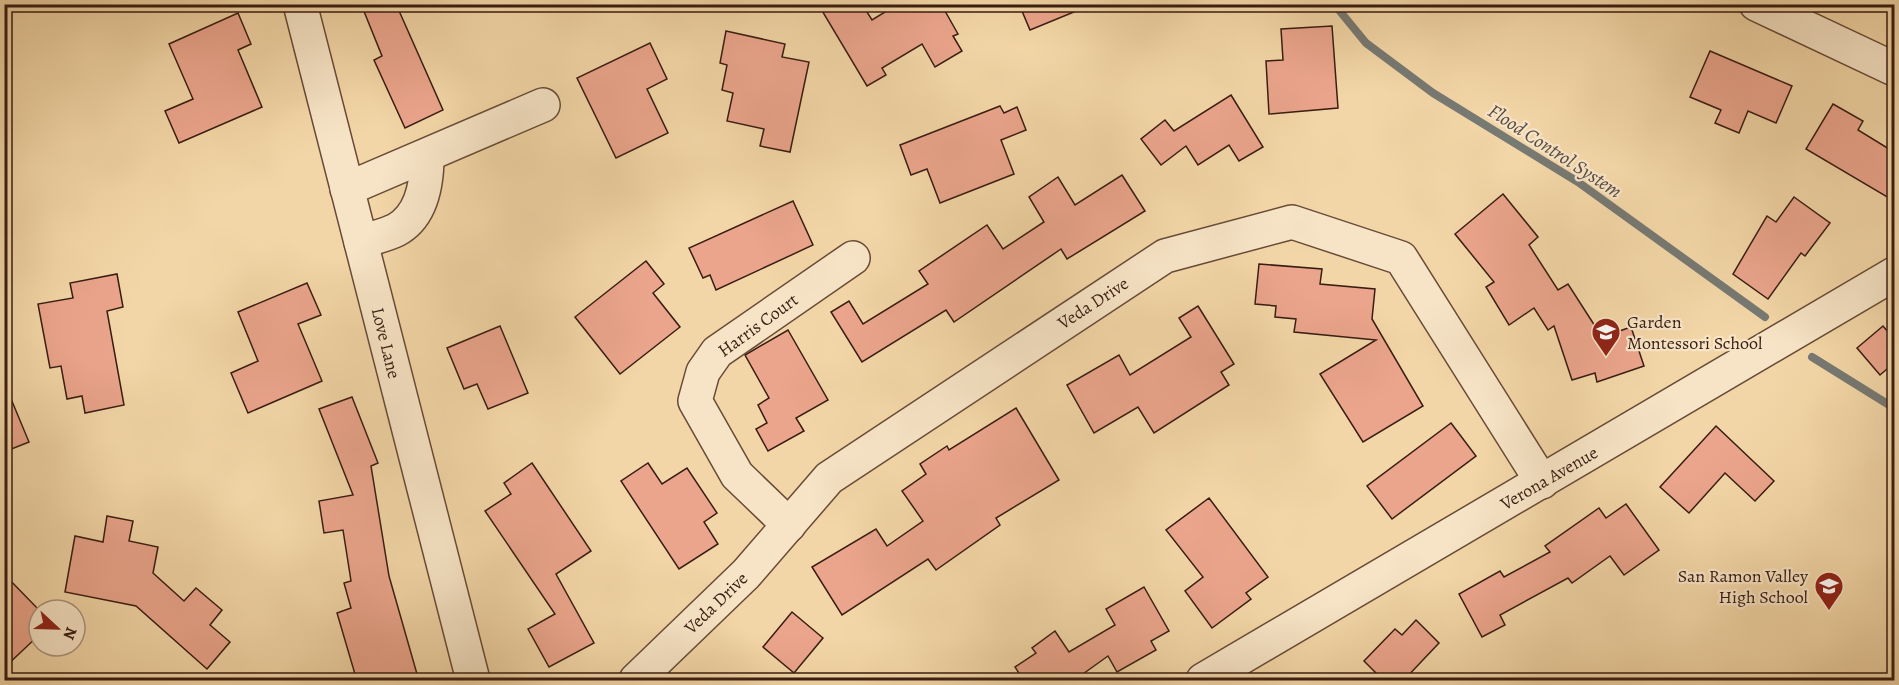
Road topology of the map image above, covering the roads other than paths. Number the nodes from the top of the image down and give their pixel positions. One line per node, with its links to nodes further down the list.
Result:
1 (300, 4): 6 (street, Love Lane)
2 (1756, 4): 3 (street)
3 (1894, 69)
4 (543, 105): 5 (street)
5 (427, 156): 6 (street); 7 (street)
6 (347, 189): 7 (street, Love Lane)
7 (361, 242): 12 (street, Love Lane)
8 (853, 258): 11 (street, Harris Court)
9 (1894, 274): 10 (street, Verona Avenue)
10 (1542, 482): 11 (street, Veda Drive); 14 (street, Verona Avenue)
11 (789, 525): 13 (street, Veda Drive)
12 (473, 681)
13 (636, 681)
14 (1203, 681)

